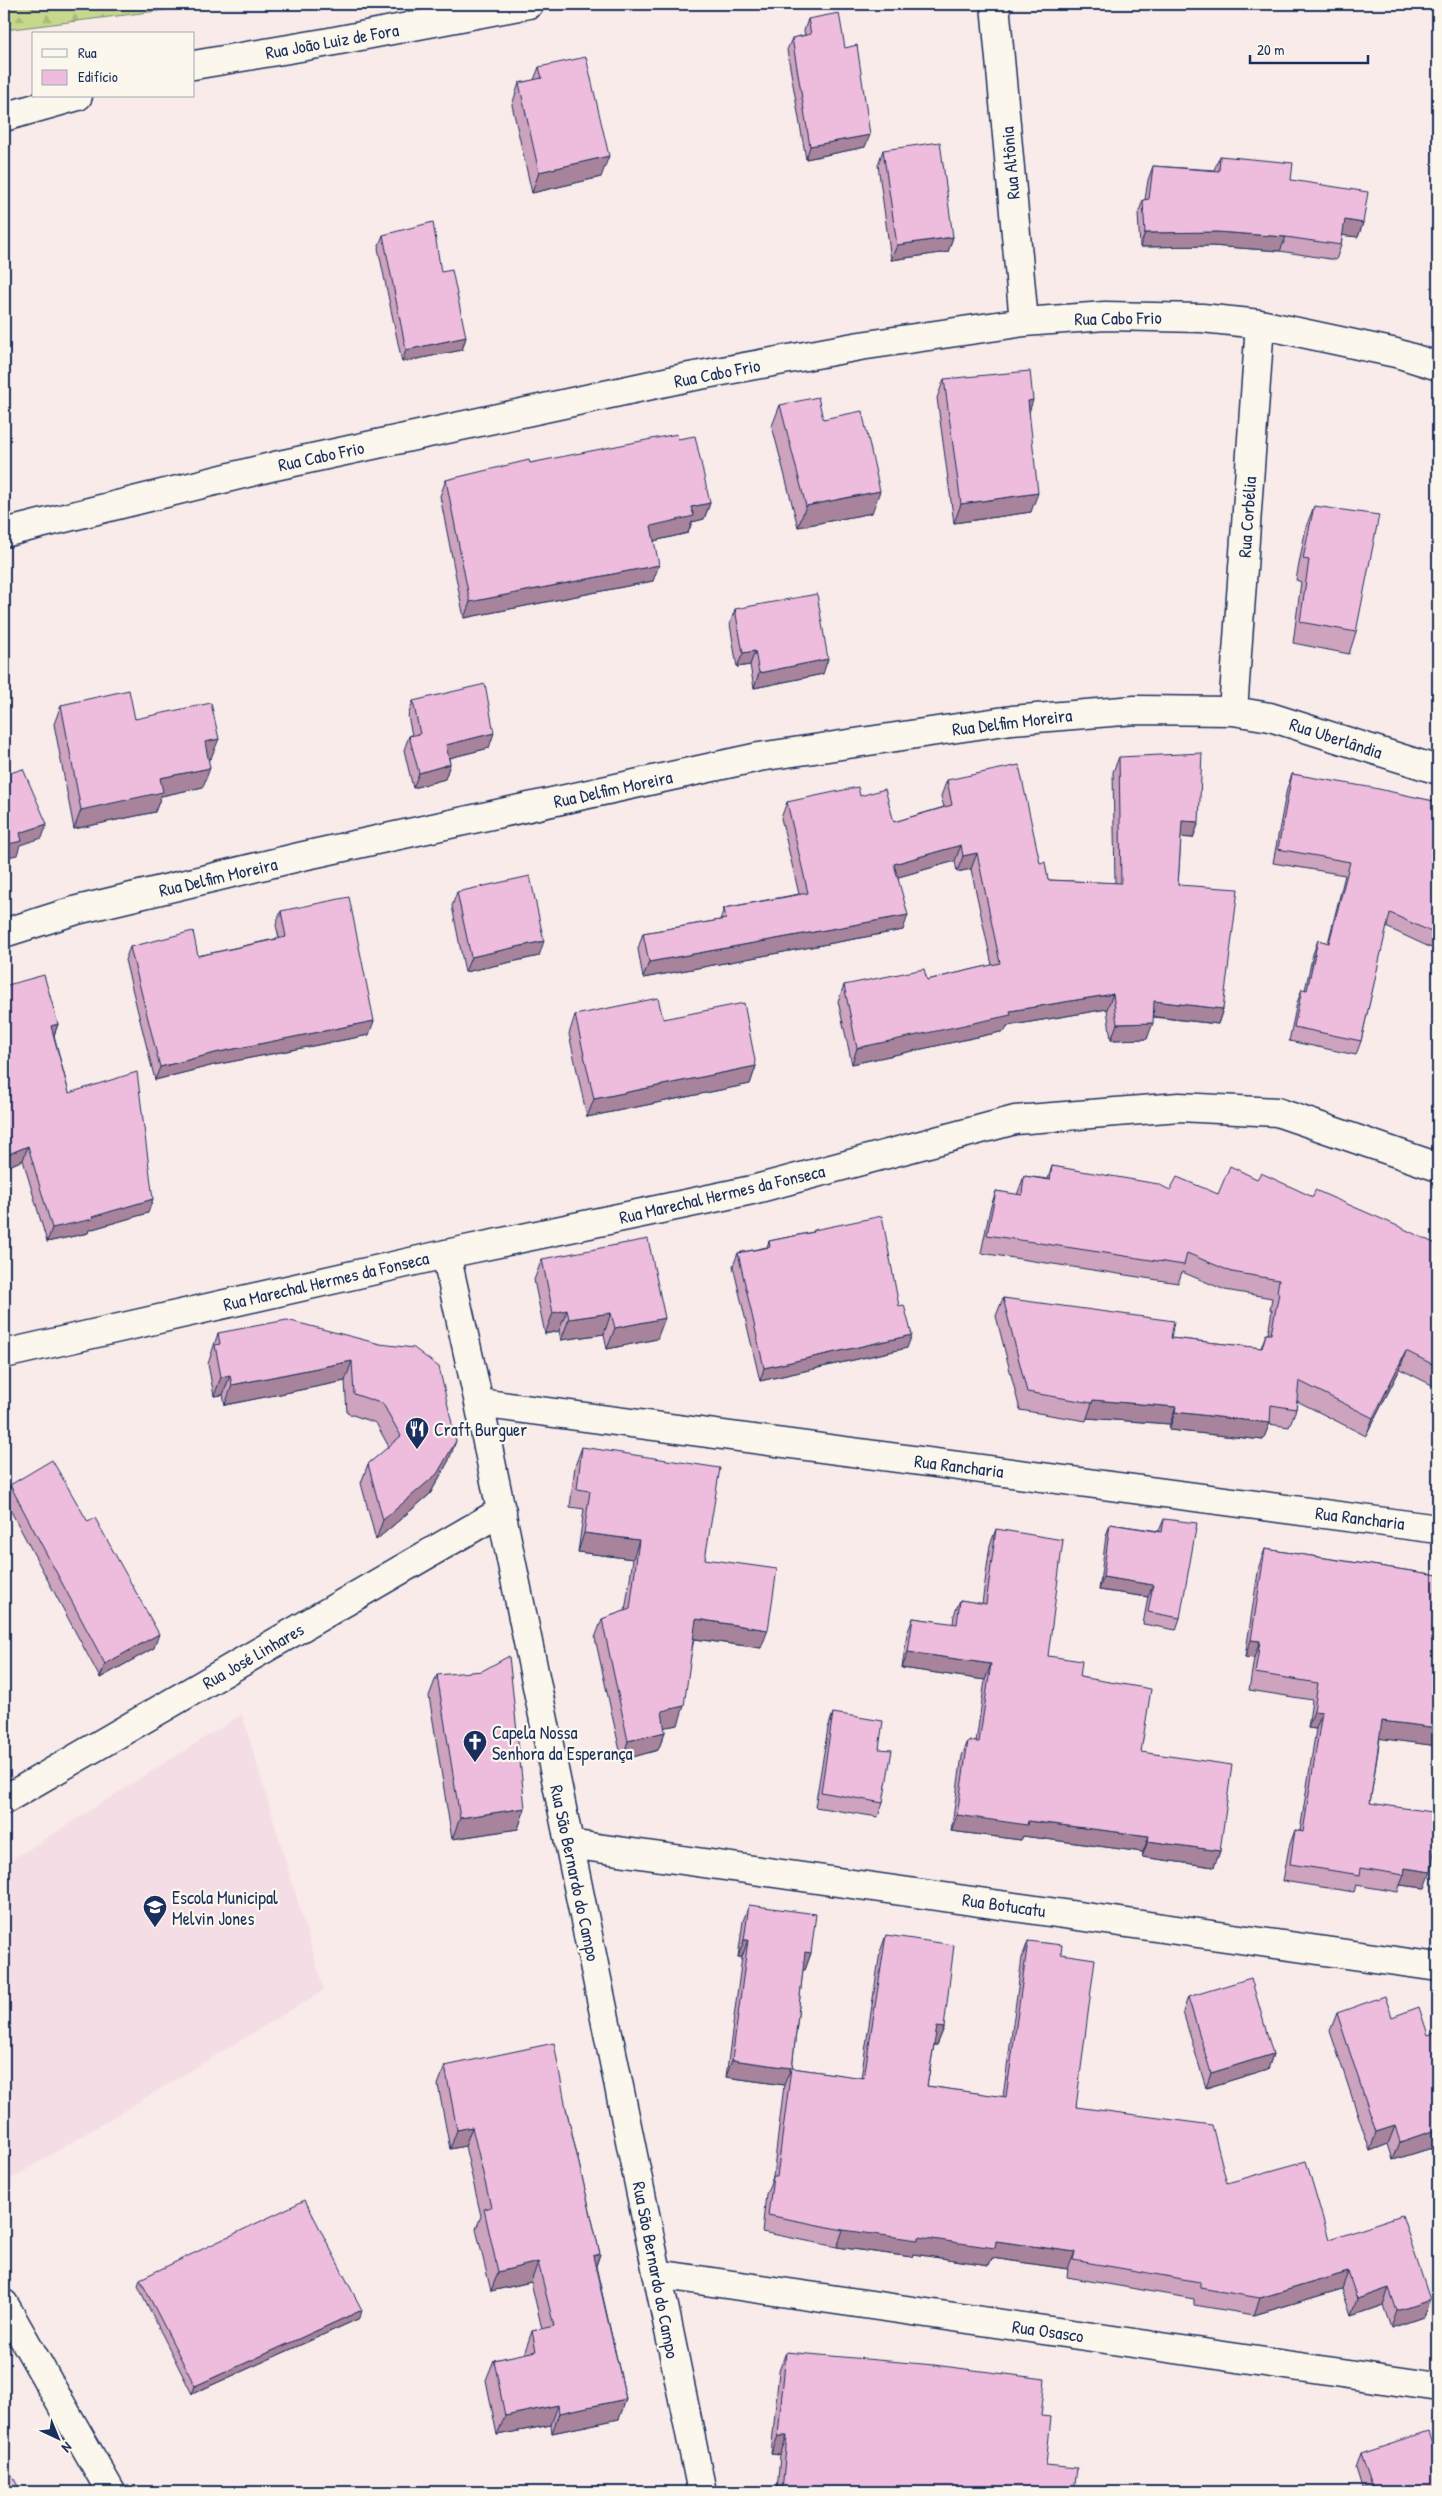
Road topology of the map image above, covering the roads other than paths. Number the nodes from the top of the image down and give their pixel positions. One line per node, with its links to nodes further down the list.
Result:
1 (529, 4): 3 (street, Rua João Luiz de Fora)
2 (996, 4): 6 (street, Rua Altônia)
3 (195, 65)
4 (71, 98): 5 (street)
5 (4, 117)
6 (1024, 322): 7 (street, Rua Cabo Frio); 9 (street, Rua Cabo Frio)
7 (1260, 324): 8 (street, Rua Cabo Frio); 10 (street, Rua Corbélia)
8 (1438, 366)
9 (4, 533)
10 (1233, 711): 11 (street, Rua Uberlândia); 12 (street, Rua Delfim Moreira)
11 (1438, 770)
12 (4, 933)
13 (1438, 1167): 14 (street, Rua Marechal Hermes da Fonseca)
14 (446, 1254): 15 (street, Rua Marechal Hermes da Fonseca); 16 (street, Rua São Bernardo do Campo)
15 (4, 1354)
16 (479, 1403): 17 (street, Rua São Bernardo do Campo); 18 (street, Rua Rancharia)
17 (502, 1511): 19 (street, Rua José Linhares); 20 (street, Rua São Bernardo do Campo)
18 (1438, 1529)
19 (4, 1800)
20 (569, 1844): 21 (street, Rua Botucatu); 22 (street, Rua São Bernardo do Campo)
21 (1438, 1966)
22 (657, 2274): 24 (street, Rua Osasco); 26 (street, Rua São Bernardo do Campo)
23 (4, 2304): 25 (street)
24 (1438, 2388)
25 (111, 2492)
26 (702, 2492)

